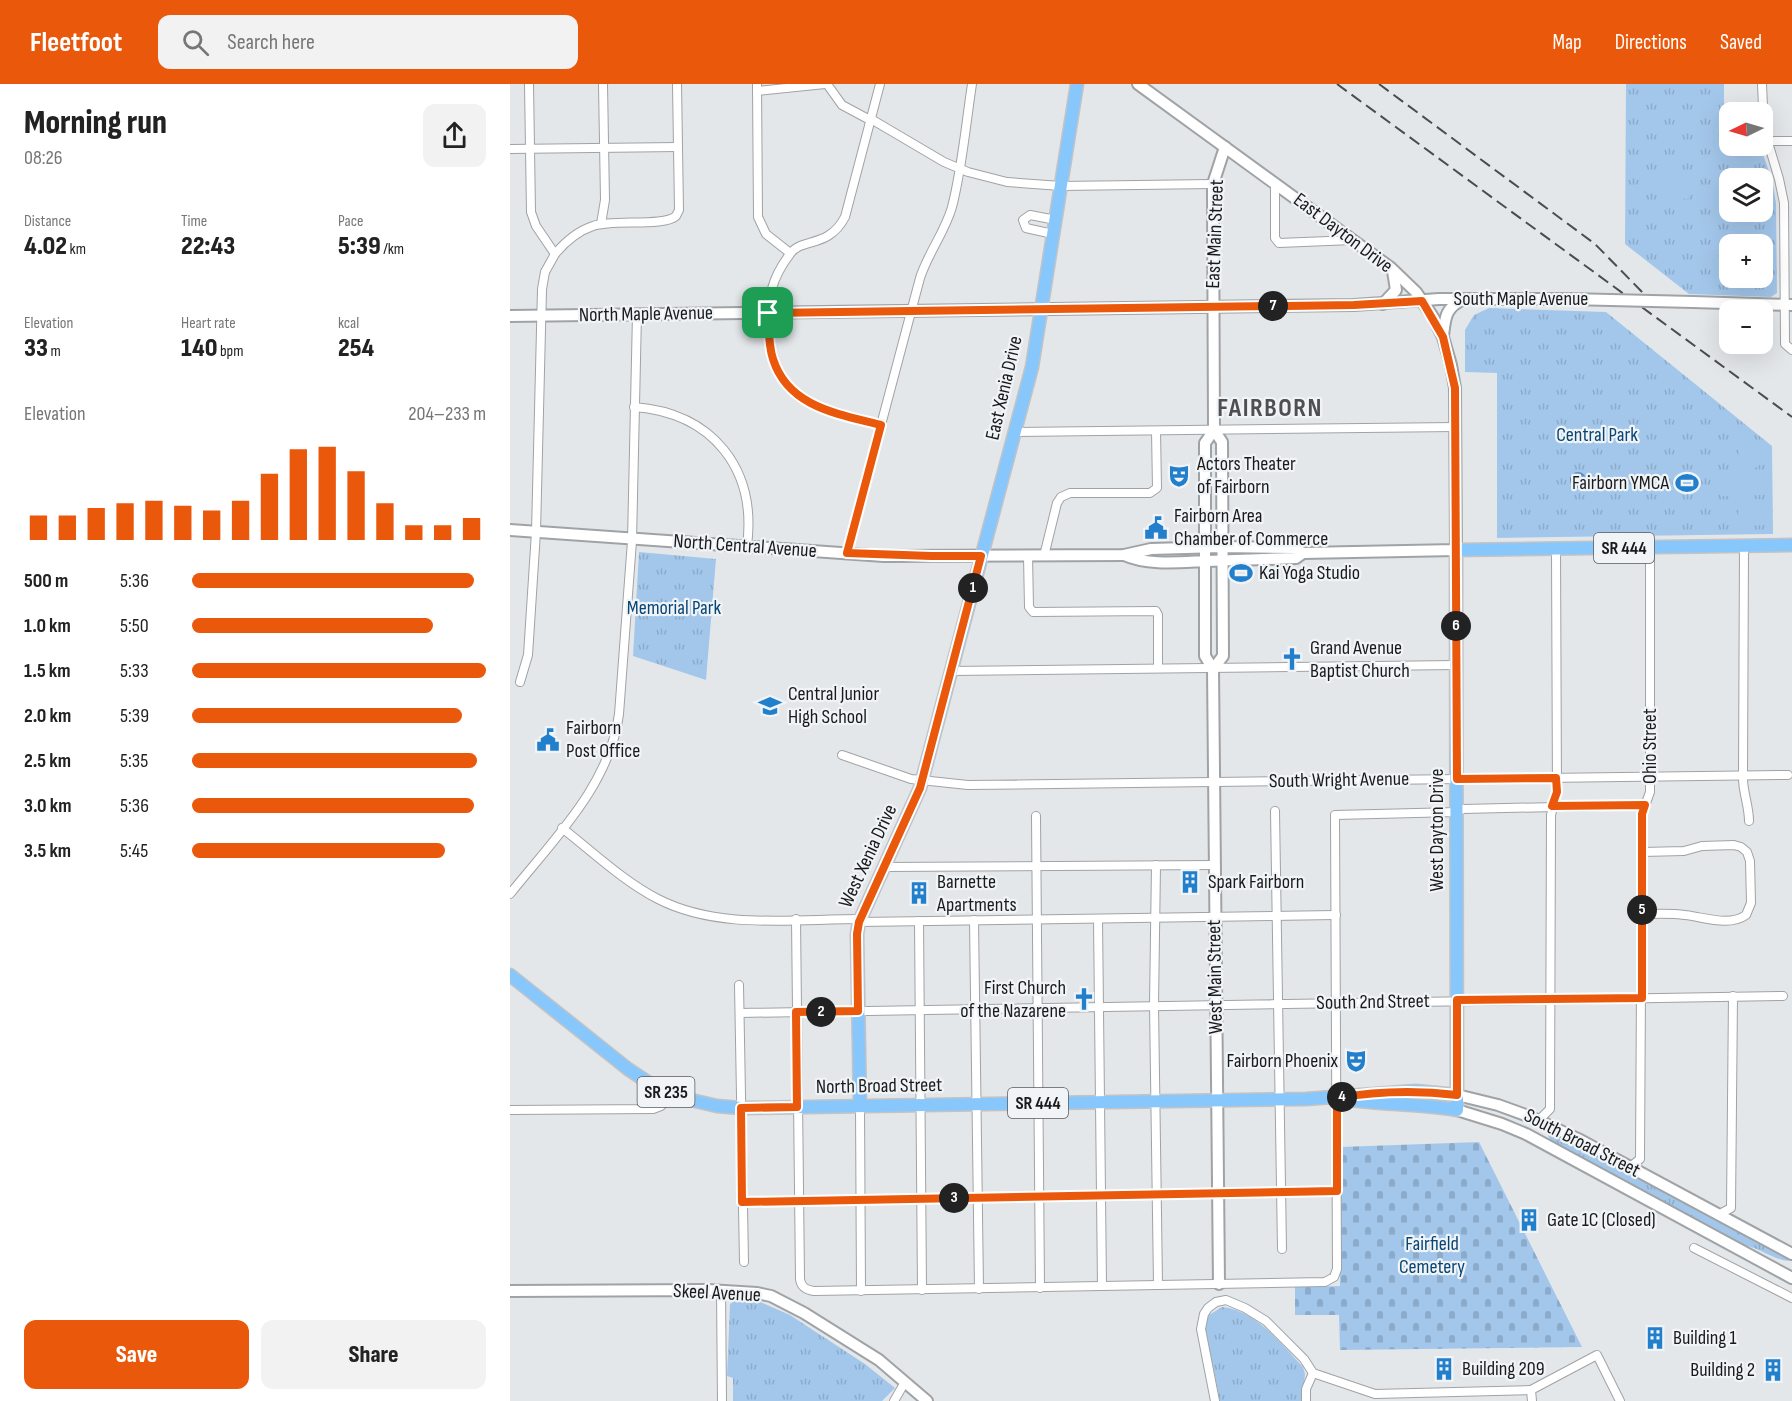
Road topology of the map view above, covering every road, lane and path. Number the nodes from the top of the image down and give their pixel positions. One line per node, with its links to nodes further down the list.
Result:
1 (529, 84): 19 (street)
2 (603, 84): 17 (street)
3 (677, 84): 15 (street)
4 (826, 84): 10 (street); 12 (street)
5 (880, 84): 12 (street)
6 (972, 84): 21 (street)
7 (1077, 84): 24 (main road, East Xenia Drive)
8 (1138, 84): 16 (street, East Dayton Drive)
9 (1762, 84): 11 (street)
10 (757, 87): 30 (street)
11 (1763, 102)
12 (870, 119): 21 (street); 30 (street)
13 (1773, 141): 14 (street)
14 (1792, 141)
15 (678, 147): 17 (street); 27 (street)
16 (1225, 147): 22 (street, East Dayton Drive); 23 (street, East Main Street)
17 (604, 148): 19 (street); 27 (street)
18 (510, 149): 19 (street)
19 (530, 149): 31 (street)
20 (1771, 156): 26 (street)
21 (958, 168): 24 (street); 39 (street)
22 (1275, 183): 29 (street, East Dayton Drive); 29 (street)
23 (1213, 184): 24 (street); 37 (street, East Main Street)
24 (1061, 186): 25 (main road, East Xenia Drive)
25 (1056, 219): 28 (main road, East Xenia Drive); 28 (street)
26 (1788, 220): 36 (street)
27 (601, 224): 31 (street)
28 (1053, 234): 38 (main road, East Xenia Drive)
29 (1354, 240): 32 (street, East Dayton Drive)
30 (790, 253): 40 (street)
31 (555, 254): 43 (street)
32 (1392, 268): 34 (street, East Dayton Drive); 35 (street)
33 (1465, 299): 34 (street, South Maple Avenue); 36 (street, South Maple Avenue, bridge); 44 (street)
34 (1422, 301): 35 (street, South Maple Avenue); 44 (street, East Dayton Drive)
35 (1383, 304): 37 (street, South Maple Avenue)
36 (1789, 305): 45 (street)
37 (1213, 307): 38 (street, North Maple Avenue); 49 (street, East Main Street)
38 (1041, 309): 39 (street, North Maple Avenue); 51 (main road, East Xenia Drive)
39 (911, 311): 40 (street, North Maple Avenue); 47 (street)
40 (768, 313): 41 (street, North Maple Avenue); 47 (street)
41 (637, 314): 43 (street, North Maple Avenue); 46 (street)
42 (510, 316): 43 (street, North Maple Avenue)
43 (542, 316): 53 (street)
44 (1443, 337): 48 (street, East Dayton Drive)
45 (1792, 350)
46 (634, 407): 54 (street); 56 (street)
47 (881, 425): 63 (street)
48 (1456, 427): 49 (street); 62 (street, East Dayton Drive)
49 (1214, 430): 50 (street); 58 (street, East Main Street); 60 (street, East Main Street)
50 (1156, 431): 51 (street); 68 (street)
51 (1014, 432): 66 (main road, East Xenia Drive)
52 (510, 530): 53 (street, North Central Avenue)
53 (537, 532): 54 (street, North Central Avenue); 75 (street)
54 (631, 538): 56 (street, North Central Avenue); 90 (street)
55 (1792, 545): 57 (main road, SR 444)
56 (747, 546): 63 (street, North Central Avenue)
57 (1744, 546): 59 (main road, SR 444); 78 (street)
58 (1221, 547): 60 (street, North Central Avenue); 64 (street, North Central Avenue); 70 (street, East Main Street)
59 (1650, 547): 61 (main road, SR 444); 79 (street, Ohio Street)
60 (1204, 548): 65 (street, North Central Avenue); 69 (street, East Main Street)
61 (1556, 548): 62 (main road, SR 444); 80 (street)
62 (1456, 550): 64 (street); 71 (main road, West Dayton Drive)
63 (847, 553): 66 (street, North Central Avenue)
64 (1303, 553): 70 (street, North Central Avenue)
65 (1124, 555): 68 (street, North Central Avenue); 69 (street, North Central Avenue)
66 (981, 556): 67 (street, North Central Avenue); 74 (main road, West Xenia Drive)
67 (1028, 556): 68 (street, North Central Avenue); 72 (street)
68 (1044, 556)
69 (1204, 561): 70 (street, North Central Avenue); 73 (street, West Main Street)
70 (1221, 561): 73 (street, West Main Street)
71 (1456, 664): 73 (street); 81 (main road, West Dayton Drive)
72 (1158, 668): 73 (street); 74 (street)
73 (1213, 669): 83 (street, West Main Street)
74 (951, 671): 82 (main road, West Xenia Drive)
75 (520, 682)
76 (842, 755): 82 (street, South Wright Avenue)
77 (1788, 775): 78 (street, South Wright Avenue)
78 (1744, 776): 79 (street, South Wright Avenue); 89 (street)
79 (1650, 777): 80 (street, South Wright Avenue); 84 (street, Ohio Street)
80 (1556, 778): 81 (street, South Wright Avenue); 85 (street)
81 (1457, 779): 83 (street, South Wright Avenue); 87 (main road, West Dayton Drive)
82 (922, 780): 83 (street, South Wright Avenue); 95 (main road, West Xenia Drive)
83 (1213, 782): 93 (street, West Main Street)
84 (1645, 805): 85 (street); 91 (street, Ohio Street)
85 (1552, 806): 87 (street); 113 (street)
86 (1275, 811): 99 (street)
87 (1457, 812): 98 (street); 114 (main road, West Dayton Drive)
88 (1036, 816): 94 (street)
89 (1749, 821)
90 (562, 828): 96 (street); 102 (street)
91 (1641, 852): 97 (street, Ohio Street); 97 (street)
92 (1156, 865): 93 (street); 94 (street); 101 (street)
93 (1214, 865): 100 (street, West Main Street)
94 (1036, 866): 95 (street); 106 (street)
95 (885, 867): 104 (main road, West Xenia Drive)
96 (510, 894)
97 (1642, 914): 112 (street, Ohio Street)
98 (1336, 915): 99 (street); 115 (street)
99 (1276, 916): 100 (street); 116 (street)
100 (1215, 917): 101 (street); 117 (street, West Main Street)
101 (1155, 918): 103 (street); 118 (street)
102 (796, 919): 104 (street); 124 (street)
103 (1098, 919): 106 (street); 119 (street)
104 (860, 920): 107 (street); 123 (main road, West Xenia Drive)
105 (974, 920): 106 (street); 107 (street); 121 (street)
106 (1037, 920): 120 (street)
107 (919, 921): 122 (street)
108 (510, 975): 126 (main road, North Broad Street / SR 235)
109 (739, 985): 125 (street)
110 (1733, 996): 111 (street, South 2nd Street); 112 (street, South 2nd Street); 156 (street)
111 (1783, 996)
112 (1642, 998): 113 (street, South 2nd Street); 144 (street, Ohio Street)
113 (1551, 999): 114 (street, South 2nd Street); 143 (street)
114 (1457, 1000): 115 (street, South 2nd Street); 127 (main road, West Dayton Drive)
115 (1337, 1002): 116 (street, South 2nd Street); 128 (street)
116 (1277, 1003): 117 (street, South 2nd Street); 129 (street)
117 (1216, 1004): 118 (street, South 2nd Street); 130 (street, West Main Street)
118 (1154, 1005): 119 (street, South 2nd Street); 131 (street)
119 (1099, 1007): 120 (street, South 2nd Street); 132 (street)
120 (1037, 1008): 121 (street, South 2nd Street); 133 (street)
121 (976, 1009): 122 (street, South 2nd Street); 134 (street)
122 (919, 1010): 123 (street, South 2nd Street); 135 (street)
123 (858, 1011): 124 (street, South 2nd Street); 136 (main road, West Xenia Drive)
124 (796, 1012): 125 (street, South 2nd Street); 137 (street)
125 (740, 1013): 138 (street)
126 (673, 1094): 138 (main road, North Broad Street / SR 235); 140 (street)
127 (1457, 1095): 128 (main road, South Broad Street / SR 444); 139 (street, South Broad Street); 141 (main road, West Dayton Drive)
128 (1337, 1098): 129 (main road, South Broad Street / SR 444); 141 (main road, South Broad Street / SR 444); 146 (street)
129 (1280, 1099): 130 (main road, South Broad Street / SR 444); 145 (street)
130 (1217, 1100): 131 (main road, North Broad Street / SR 444); 147 (street, West Main Street)
131 (1156, 1101): 132 (main road, North Broad Street / SR 444); 148 (street)
132 (1100, 1102): 133 (main road, North Broad Street / SR 444); 149 (street)
133 (1038, 1103): 134 (main road, North Broad Street / SR 444); 150 (street)
134 (976, 1104): 135 (main road, North Broad Street / SR 444); 151 (street)
135 (921, 1105): 136 (main road, North Broad Street / SR 444); 152 (street)
136 (860, 1106): 137 (main road, North Broad Street / SR 235); 153 (street, West Xenia Drive)
137 (797, 1107): 138 (main road, North Broad Street / SR 235); 154 (street)
138 (741, 1108): 155 (street)
139 (1507, 1108): 142 (street); 143 (street, South Broad Street)
140 (510, 1110)
141 (1457, 1110): 142 (street, South Broad Street)
142 (1474, 1116): 161 (street, South Broad Street)
143 (1539, 1120): 144 (street, South Broad Street)
144 (1630, 1167): 156 (street, South Broad Street)
145 (1281, 1191): 146 (street); 147 (street); 158 (street)
146 (1337, 1191): 162 (street)
147 (1218, 1193): 148 (street); 162 (street, West Main Street)
148 (1156, 1194): 149 (street); 163 (street)
149 (1101, 1195): 150 (street); 164 (street)
150 (1039, 1196): 151 (street); 165 (street)
151 (978, 1198): 152 (street); 166 (street)
152 (922, 1199): 153 (street); 168 (street)
153 (860, 1200): 154 (street); 170 (street, West Xenia Drive)
154 (799, 1201): 155 (street); 170 (street)
155 (742, 1202): 160 (street)
156 (1718, 1215): 159 (street, South Broad Street)
157 (1694, 1248): 171 (street)
158 (1282, 1249)
159 (1792, 1254)
160 (744, 1262)
161 (1792, 1278)
162 (1219, 1284): 163 (street)
163 (1158, 1285): 164 (street)
164 (1102, 1286): 165 (street)
165 (1040, 1287): 166 (street)
166 (979, 1288): 168 (street)
167 (722, 1290): 169 (street, Skeel Avenue); 173 (street, Skeel Avenue); 175 (street)
168 (922, 1290): 170 (street)
169 (510, 1291)
170 (861, 1291)
171 (1792, 1298)
172 (1313, 1373): 174 (street); 178 (street); 179 (street)
173 (905, 1382): 176 (street); 177 (street, Skeel Avenue)
174 (1531, 1390): 180 (street); 181 (street)
175 (722, 1401)
176 (894, 1401)
177 (927, 1401)
178 (1215, 1401)
179 (1306, 1401)
180 (1532, 1401)
181 (1620, 1401)

